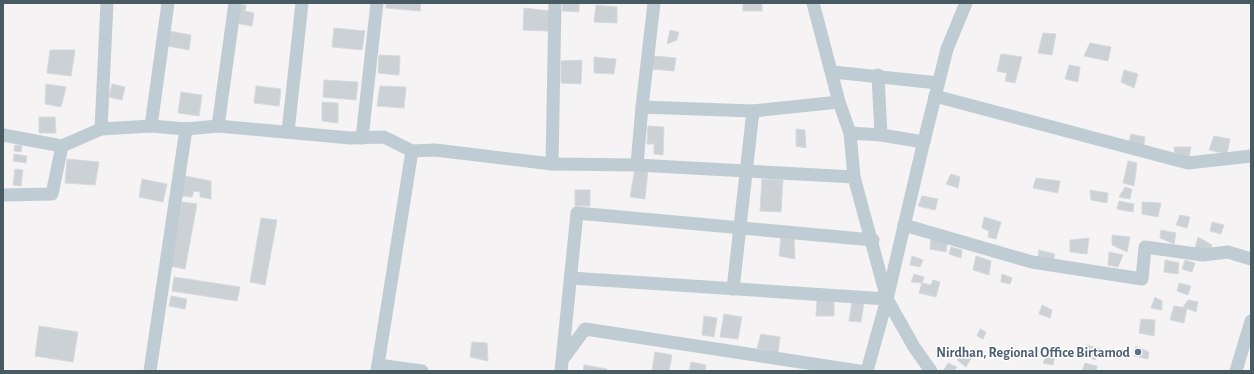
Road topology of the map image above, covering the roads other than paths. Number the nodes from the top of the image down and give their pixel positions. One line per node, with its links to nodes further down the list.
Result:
1 (107, 3): 18 (street)
2 (168, 3): 16 (street)
3 (235, 3): 17 (street)
4 (302, 3): 20 (street)
5 (377, 3): 24 (street)
6 (555, 3): 29 (street)
7 (654, 3): 14 (street)
8 (813, 3): 10 (street)
9 (966, 3): 12 (street)
10 (833, 72): 11 (street); 13 (street)
11 (878, 76): 12 (street); 23 (street)
12 (936, 89): 25 (street); 28 (street)
13 (840, 102): 15 (street); 21 (street)
14 (642, 107): 15 (street); 30 (street)
15 (753, 111): 31 (street)
16 (150, 126): 18 (street); 19 (street)
17 (218, 126): 19 (street); 20 (street)
18 (101, 129): 26 (street)
19 (186, 129): 44 (street)
20 (288, 132): 24 (street)
21 (850, 133): 23 (street); 32 (street)
22 (3, 135): 26 (street)
23 (881, 135): 25 (street)
24 (362, 138): 27 (street)
25 (924, 142): 34 (street)
26 (62, 146): 33 (street)
27 (412, 150): 29 (street); 43 (street)
28 (1251, 156)
29 (552, 164): 30 (street)
30 (637, 164): 31 (street)
31 (746, 170): 32 (street); 35 (street)
32 (854, 177): 36 (street)
33 (3, 194)
34 (904, 224): 37 (street); 40 (street)
35 (740, 228): 36 (street); 38 (street); 39 (street)
36 (872, 240): 40 (street)
37 (1251, 260)
38 (571, 278): 39 (street); 42 (street)
39 (733, 289): 40 (street)
40 (888, 299): 47 (street); 48 (street)
41 (1251, 321): 49 (street)
42 (561, 366): 46 (street)
43 (378, 368): 45 (street)
44 (150, 371)
45 (422, 371)
46 (859, 371)
47 (867, 371)
48 (931, 371)
49 (1236, 371)

